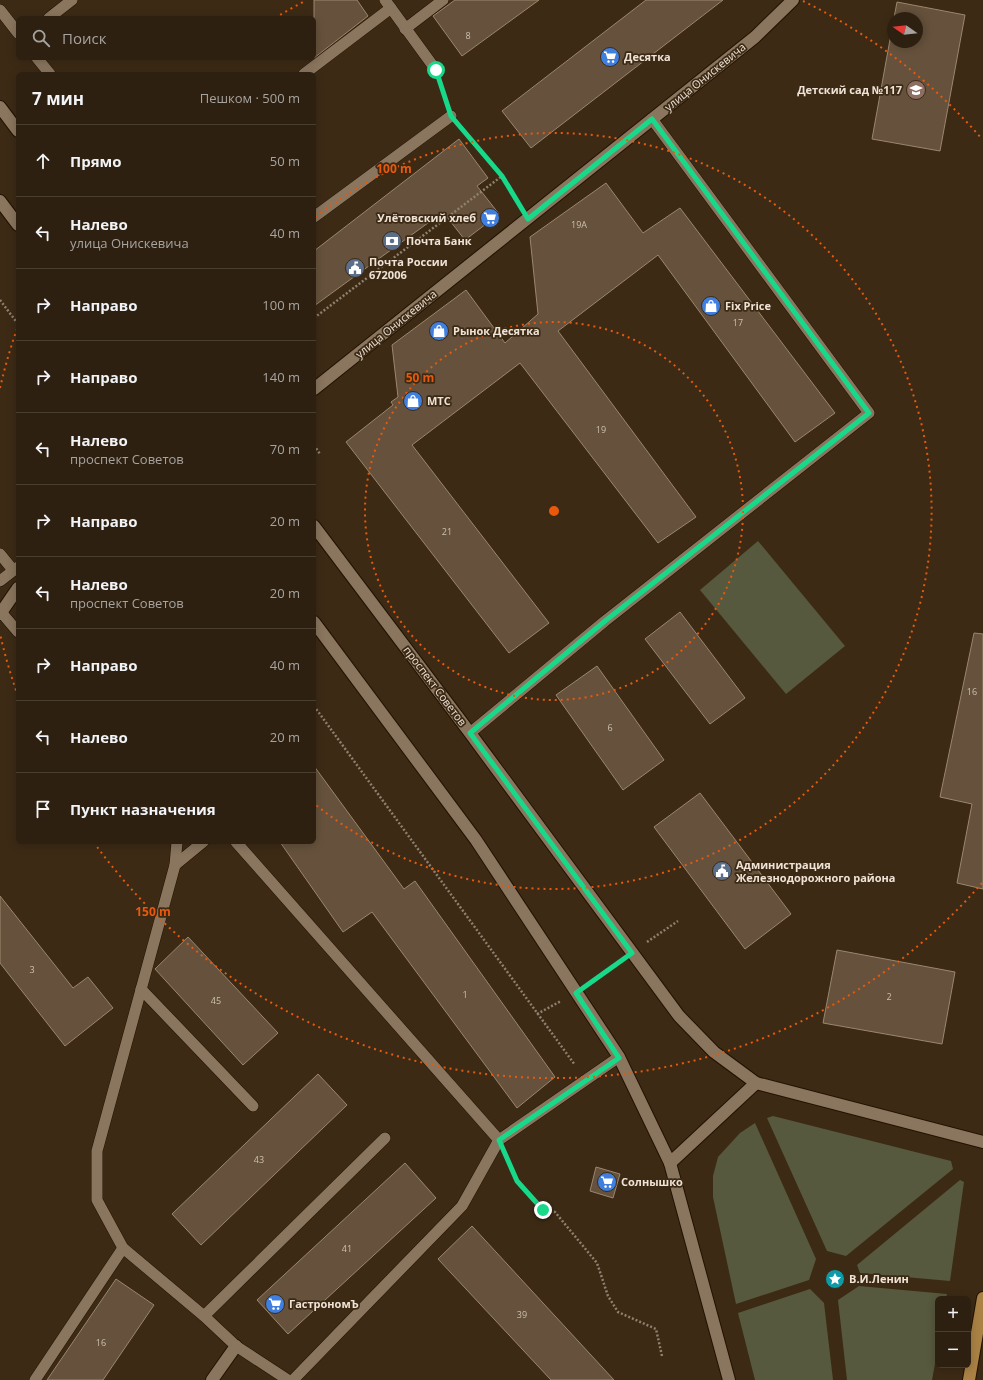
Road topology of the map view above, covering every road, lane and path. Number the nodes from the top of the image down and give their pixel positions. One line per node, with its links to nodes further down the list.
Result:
1 (72, 0): 6 (lane)
2 (443, 0): 7 (lane)
3 (793, 0): 15 (main road, улица Онискевича)
4 (388, 4): 7 (lane); 12 (lane)
5 (0, 10): 8 (lane)
6 (52, 16)
7 (406, 29): 10 (lane)
8 (16, 30)
9 (39, 60): 11 (lane)
10 (436, 70): 14 (path)
11 (48, 72)
12 (306, 72)
13 (0, 107): 16 (main road)
14 (451, 116): 17 (path); 19 (lane)
15 (652, 119): 20 (main road, улица Онискевича); 37 (lane)
16 (16, 128)
17 (502, 176): 20 (path); 23 (path)
18 (0, 201): 21 (main road)
19 (316, 216)
20 (528, 219): 25 (main road, улица Онискевича)
21 (16, 222)
22 (0, 300): 24 (path)
23 (316, 316)
24 (16, 321)
25 (316, 387)
26 (316, 448): 27 (path)
27 (320, 454)
28 (316, 529): 37 (main road, проспект Советов)
29 (0, 554): 30 (lane)
30 (16, 568): 31 (lane)
31 (0, 581)
32 (16, 591): 33 (main road)
33 (1, 613): 35 (lane)
34 (316, 625): 45 (main road)
35 (16, 630)
36 (316, 709): 46 (path)
37 (470, 733): 43 (main road, проспект Советов)
38 (177, 844): 41 (lane)
39 (201, 844): 41 (lane)
40 (238, 844): 52 (lane)
41 (175, 866): 44 (lane)
42 (678, 921): 43 (path)
43 (632, 953): 45 (path); 49 (main road, проспект Советов)
44 (141, 989): 50 (lane); 55 (lane)
45 (576, 993): 46 (path); 47 (main road)
46 (537, 1014): 48 (path)
47 (619, 1058): 48 (lane); 54 (main road)
48 (586, 1080): 52 (lane)
49 (756, 1083): 53 (main road); 54 (main road)
50 (253, 1106)
51 (385, 1138): 57 (lane)
52 (499, 1140): 59 (path); 63 (lane)
53 (983, 1142)
54 (670, 1163): 64 (main road)
55 (123, 1248): 57 (lane); 60 (lane)
56 (983, 1298): 65 (main road)
57 (204, 1316): 58 (lane)
58 (236, 1346): 61 (main road); 62 (lane)
59 (662, 1356)
60 (35, 1380)
61 (212, 1380)
62 (288, 1380)
63 (293, 1380)
64 (729, 1380)
65 (969, 1380)

